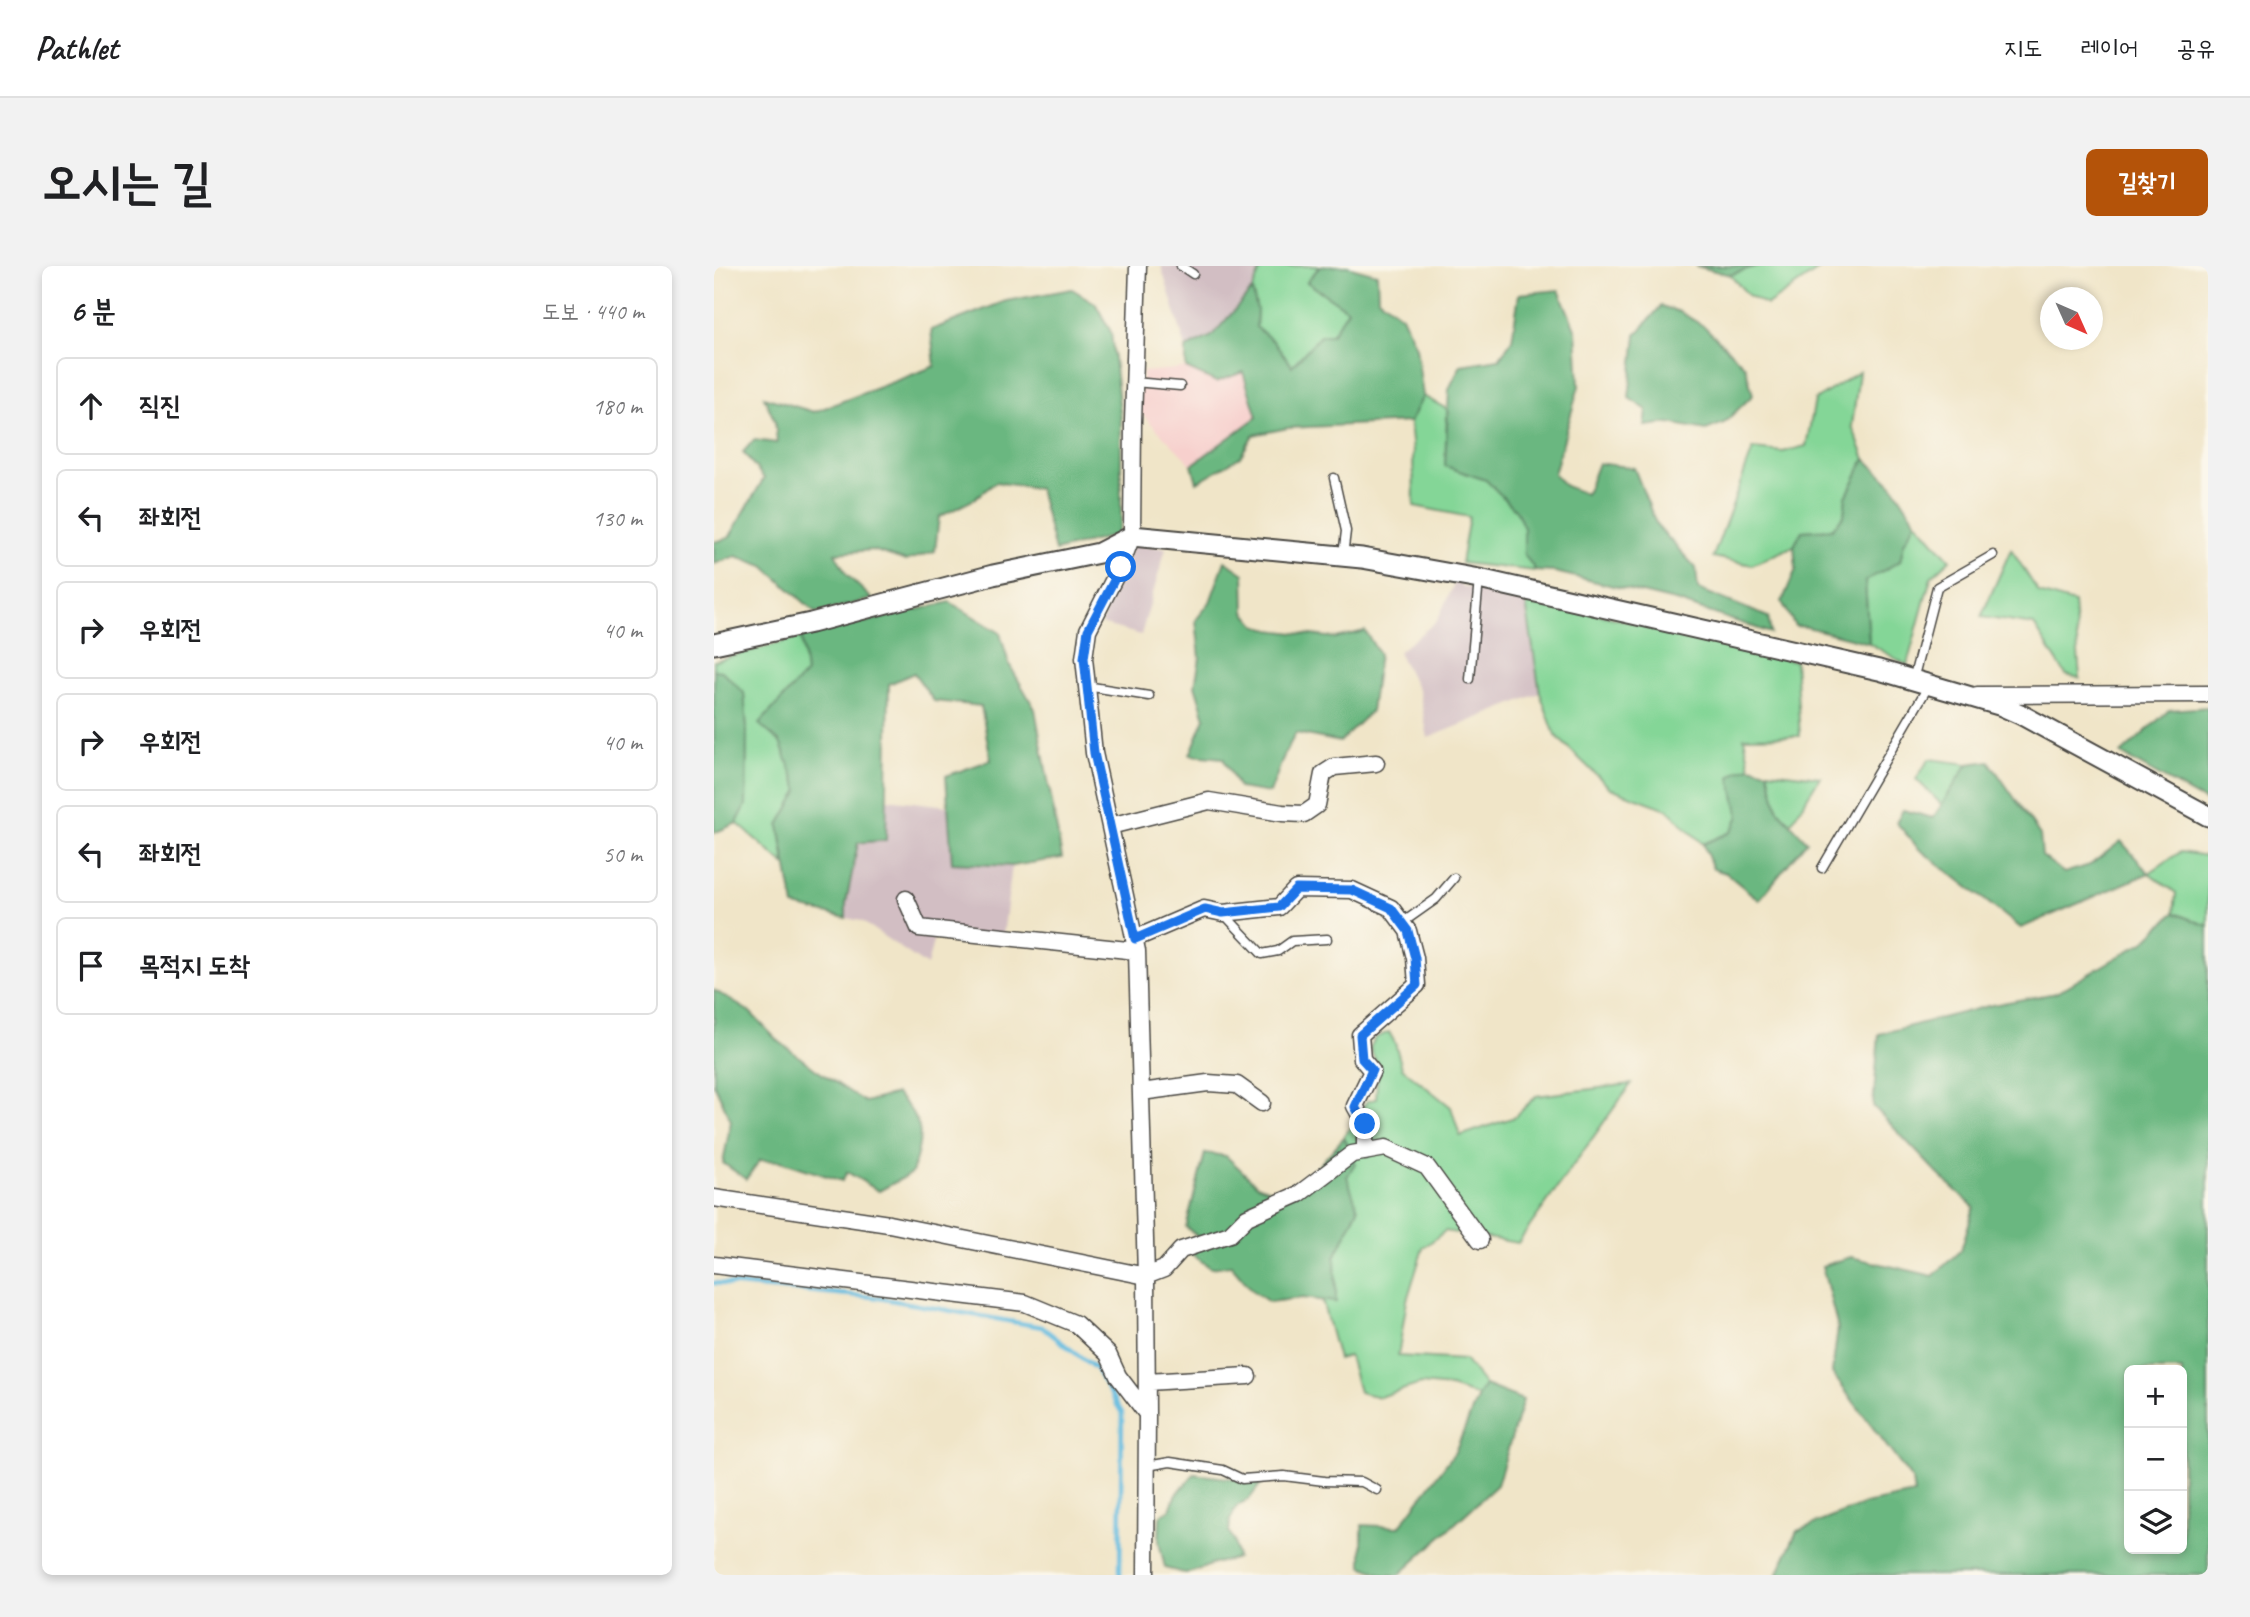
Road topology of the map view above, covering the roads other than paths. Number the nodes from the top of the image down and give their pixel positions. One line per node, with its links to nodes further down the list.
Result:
1 (1138, 266): 4 (street)
2 (1181, 266): 3 (lane)
3 (1193, 274)
4 (1134, 382): 5 (lane); 7 (street)
5 (1180, 386)
6 (1334, 478): 8 (lane)
7 (1132, 536): 8 (street); 11 (street); 14 (street)
8 (1343, 555): 10 (street)
9 (1993, 555): 13 (lane)
10 (1479, 579): 12 (lane); 13 (street)
11 (714, 644)
12 (1470, 679)
13 (1921, 682): 16 (street); 21 (lane)
14 (1086, 686): 17 (lane); 20 (street)
15 (2208, 694): 16 (street)
16 (1964, 695): 19 (street)
17 (1149, 696)
18 (1376, 763): 20 (street)
19 (2208, 816)
20 (1110, 826): 27 (street)
21 (1822, 868)
22 (1454, 878): 25 (lane)
23 (906, 899): 27 (street)
24 (1223, 913): 25 (street); 26 (lane); 27 (street)
25 (1402, 923): 30 (street)
26 (1327, 939)
27 (1136, 945): 28 (street)
28 (1141, 1092): 29 (street); 34 (street)
29 (1262, 1103)
30 (1365, 1152): 32 (street); 34 (street)
31 (714, 1199): 34 (street)
32 (1480, 1240)
33 (714, 1265): 37 (street)
34 (1146, 1276): 36 (street)
35 (1248, 1376): 36 (street)
36 (1147, 1382): 37 (street)
37 (1147, 1414): 38 (street)
38 (1147, 1466): 39 (lane); 40 (street)
39 (1377, 1490)
40 (1146, 1575)

